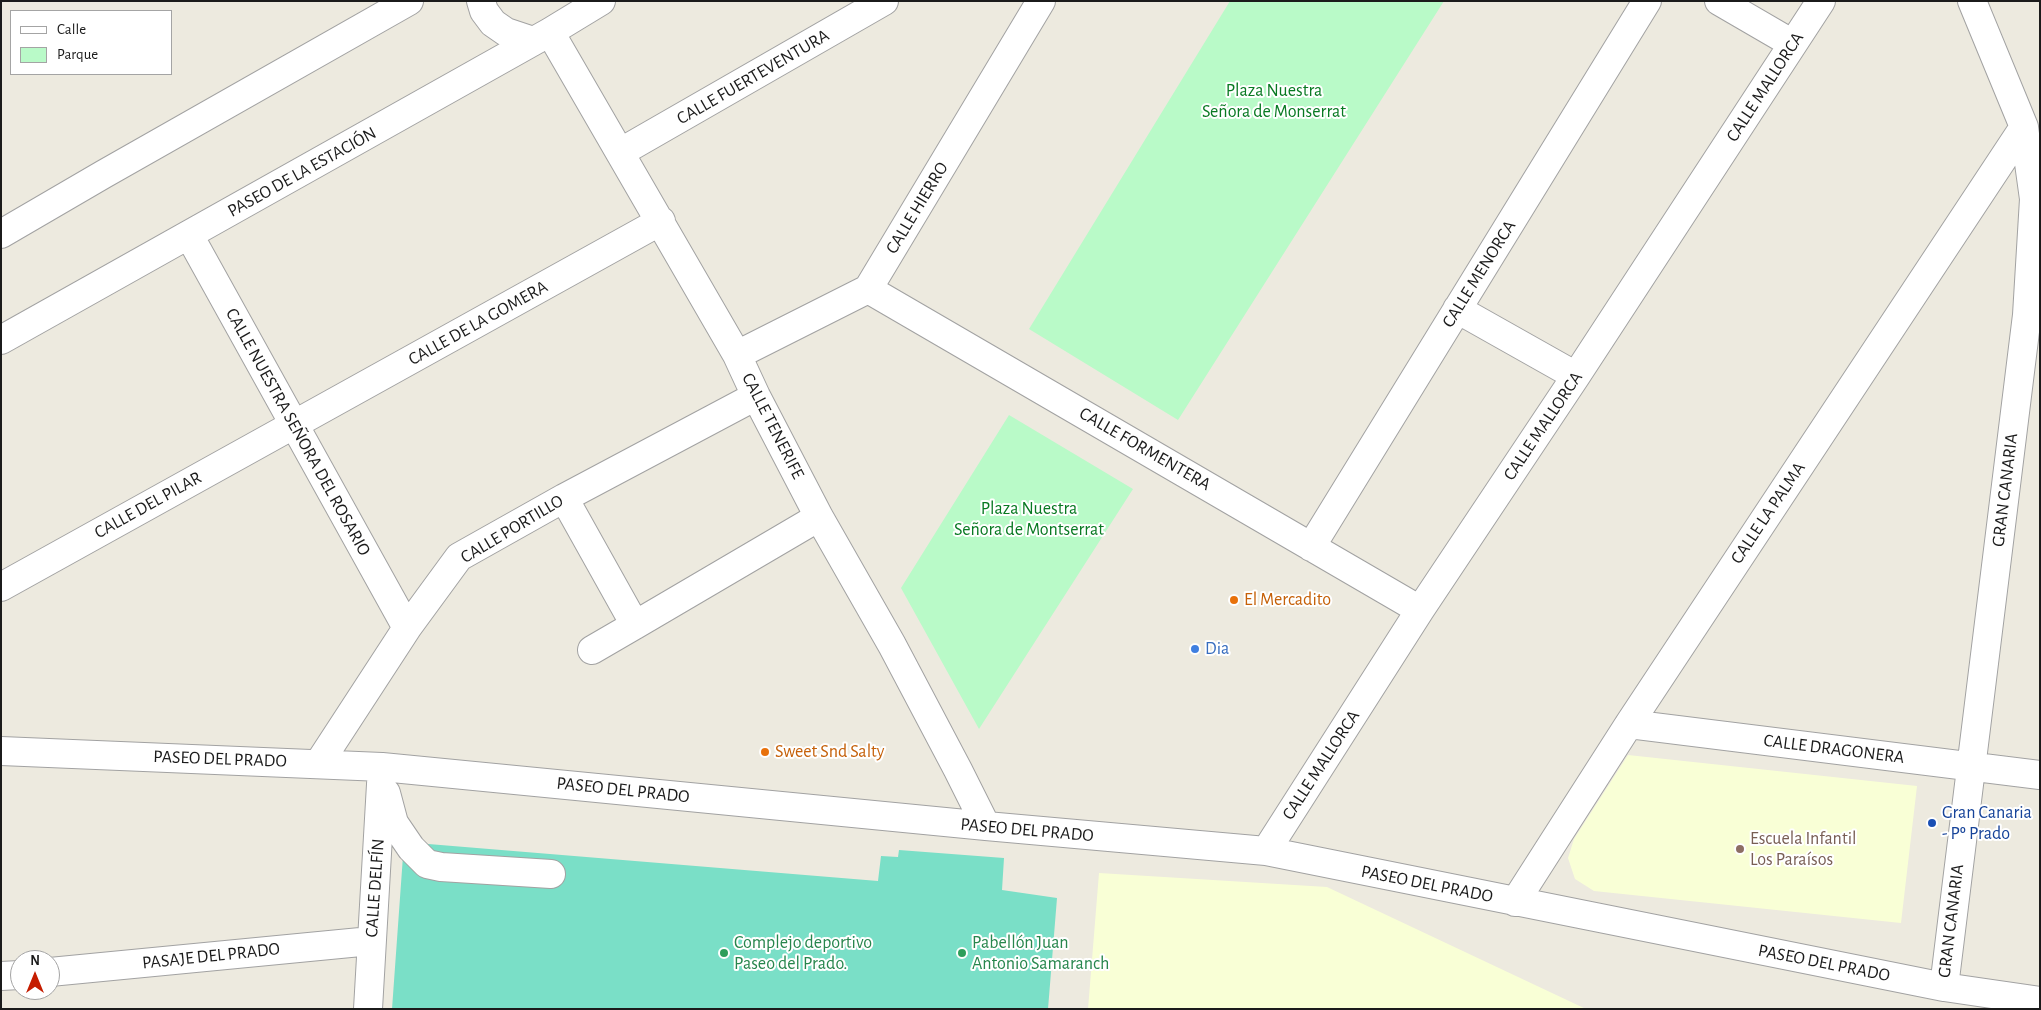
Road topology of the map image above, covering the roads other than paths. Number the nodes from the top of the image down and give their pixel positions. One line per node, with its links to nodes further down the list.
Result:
1 (409, 1): 15 (street)
2 (481, 1): 10 (street)
3 (601, 1): 10 (street, PASEO DE LA ESTACIÓN)
4 (884, 1): 13 (street, CALLE FUERTEVENTURA)
5 (1647, 1): 18 (street, CALLE MENORCA)
6 (1718, 1): 11 (street)
7 (1821, 1): 11 (street, CALLE MALLORCA)
8 (1972, 1): 12 (street, GRAN CANARIA)
9 (1029, 8): 17 (street, CALLE HIERRO)
10 (557, 23): 13 (street, CALLE TENERIFE); 16 (street, PASEO DE LA ESTACIÓN)
11 (1793, 44): 22 (street, CALLE MALLORCA)
12 (2024, 127): 19 (street, GRAN CANARIA); 33 (street, CALLE LA PALMA)
13 (621, 152): 14 (street, CALLE TENERIFE)
14 (661, 221): 21 (street, CALLE TENERIFE); 24 (street, CALLE DE LA GOMERA)
15 (1, 234)
16 (189, 236): 20 (street, PASEO DE LA ESTACIÓN); 24 (street, CALLE NUESTRA SEÑORA DEL ROSARIO)
17 (868, 289): 21 (street); 27 (street, CALLE FORMENTERA)
18 (1457, 309): 22 (street); 27 (street, CALLE MENORCA)
19 (2033, 316): 36 (street, GRAN CANARIA)
20 (1, 340)
21 (737, 354): 23 (street, CALLE TENERIFE)
22 (1576, 376): 29 (street, CALLE MALLORCA)
23 (756, 396): 25 (street, CALLE PORTILLO); 26 (street, CALLE TENERIFE)
24 (295, 424): 28 (street, CALLE DEL PILAR); 31 (street, CALLE NUESTRA SEÑORA DEL ROSARIO)
25 (564, 498): 30 (street); 31 (street, CALLE PORTILLO)
26 (819, 517): 30 (street); 39 (street, CALLE TENERIFE)
27 (1311, 547): 29 (street, CALLE FORMENTERA)
28 (1, 587)
29 (1420, 610): 40 (street, CALLE MALLORCA)
30 (635, 625): 32 (street)
31 (408, 628): 35 (street, CALLE PORTILLO)
32 (592, 650)
33 (1629, 724): 36 (street, CALLE DRAGONERA); 42 (street, CALLE LA PALMA)
34 (1, 751): 35 (street, PASEO DEL PRADO)
35 (319, 763): 37 (street, PASEO DEL PRADO)
36 (1970, 766): 38 (street, CALLE DRAGONERA); 45 (street, GRAN CANARIA)
37 (382, 767): 39 (street, PASEO DEL PRADO); 41 (street); 43 (street, CALLE DELFÍN)
38 (2040, 774)
39 (986, 826): 40 (street, PASEO DEL PRADO)
40 (1266, 851): 42 (street, PASEO DEL PRADO)
41 (551, 874)
42 (1515, 902): 45 (street, PASEO DEL PRADO)
43 (371, 941): 44 (street, PASAJE DEL PRADO); 47 (street, CALLE DELFÍN)
44 (60, 971)
45 (1944, 987): 46 (street, PASEO DEL PRADO); 48 (street)
46 (2040, 1001)
47 (368, 1009)
48 (1963, 1009)

